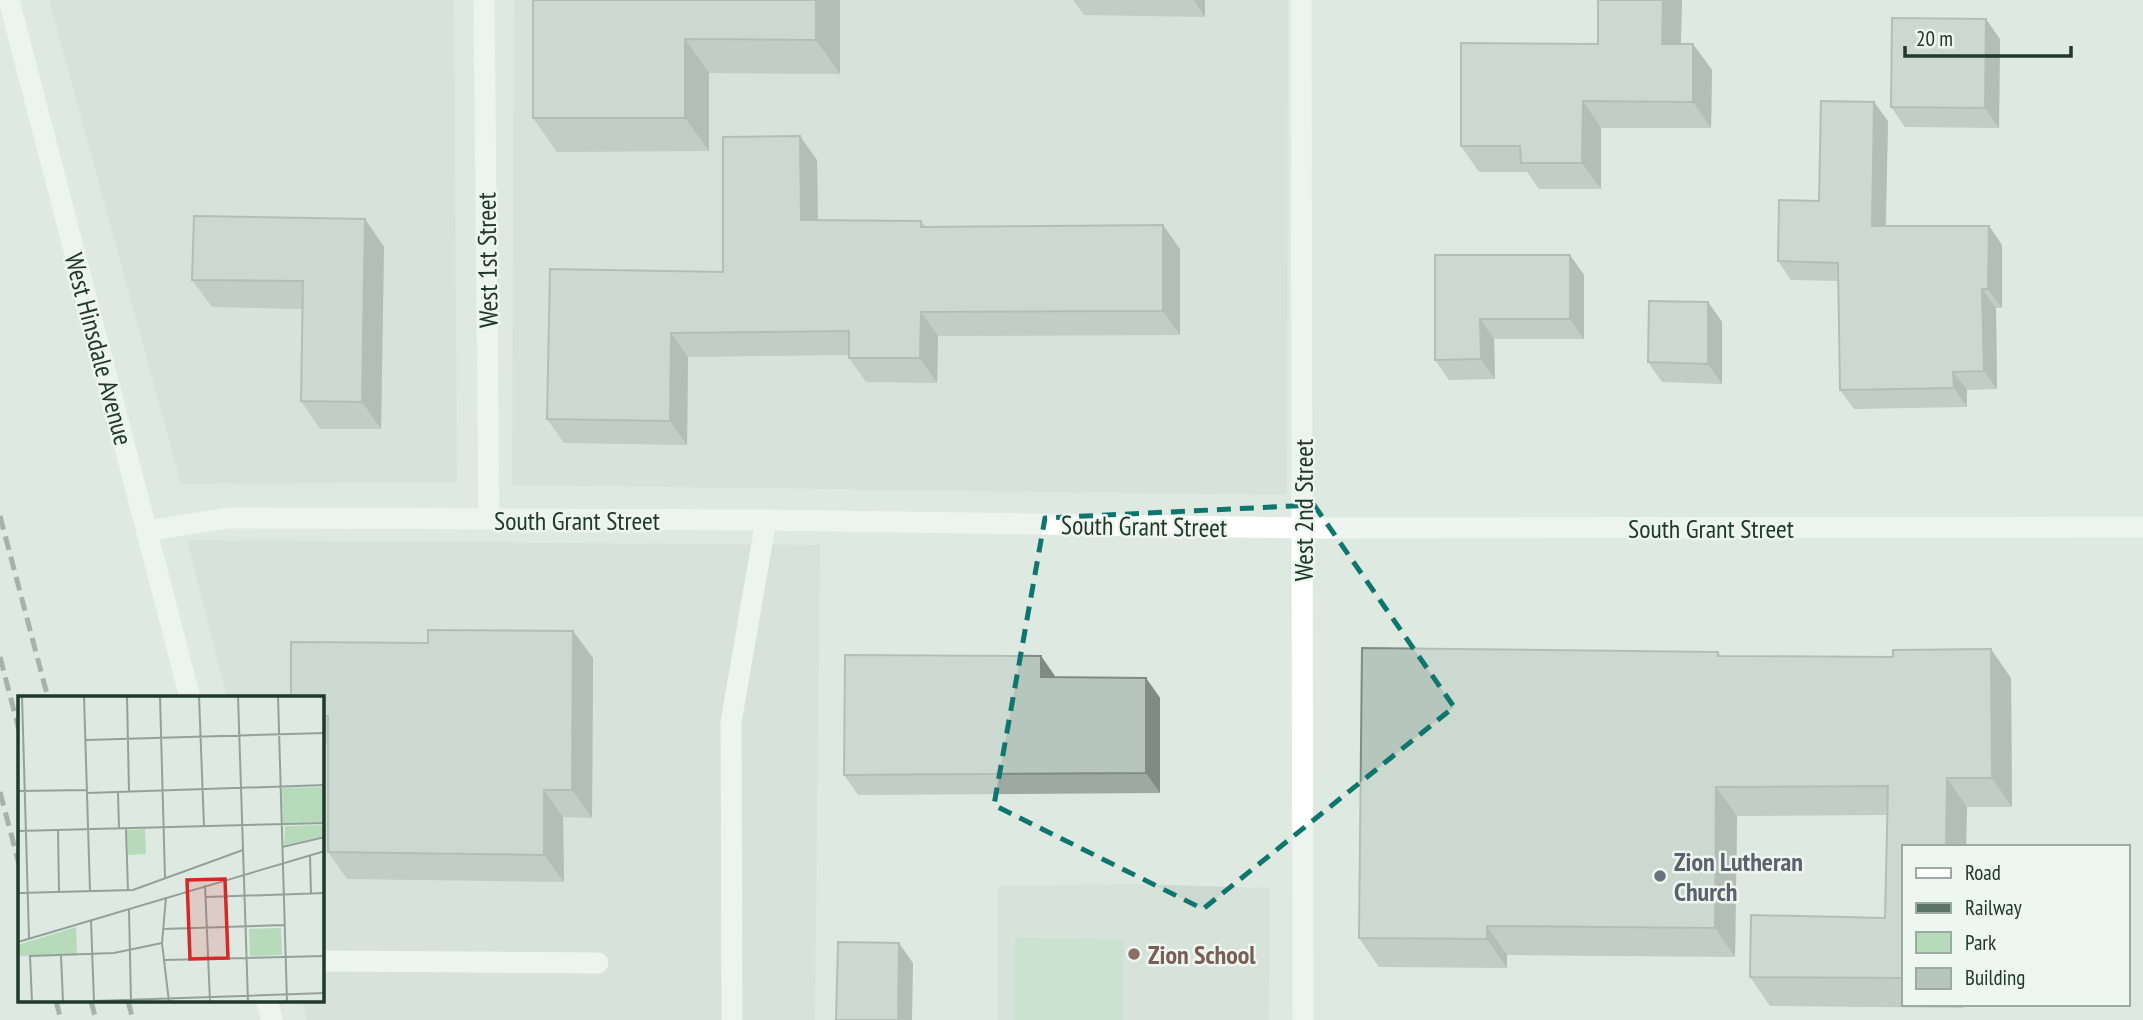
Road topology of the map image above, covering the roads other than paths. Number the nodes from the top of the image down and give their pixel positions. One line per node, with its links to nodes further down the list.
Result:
1 (9, 0): 8 (street, West Hinsdale Avenue)
2 (484, 0): 4 (street, West 1st Street)
3 (1301, 0): 7 (street, West 2nd Street)
4 (489, 519): 5 (street, South Grant Street); 8 (street, South Grant Street)
5 (766, 520): 7 (street, South Grant Street); 14 (street)
6 (2143, 527): 7 (street, South Grant Street)
7 (1303, 528): 15 (street, West 2nd Street)
8 (147, 531): 9 (street, West Hinsdale Avenue)
9 (189, 696)
10 (324, 961): 11 (street)
11 (598, 963)
12 (267, 1002): 13 (street)
13 (272, 1020)
14 (732, 1020)
15 (1303, 1020)

